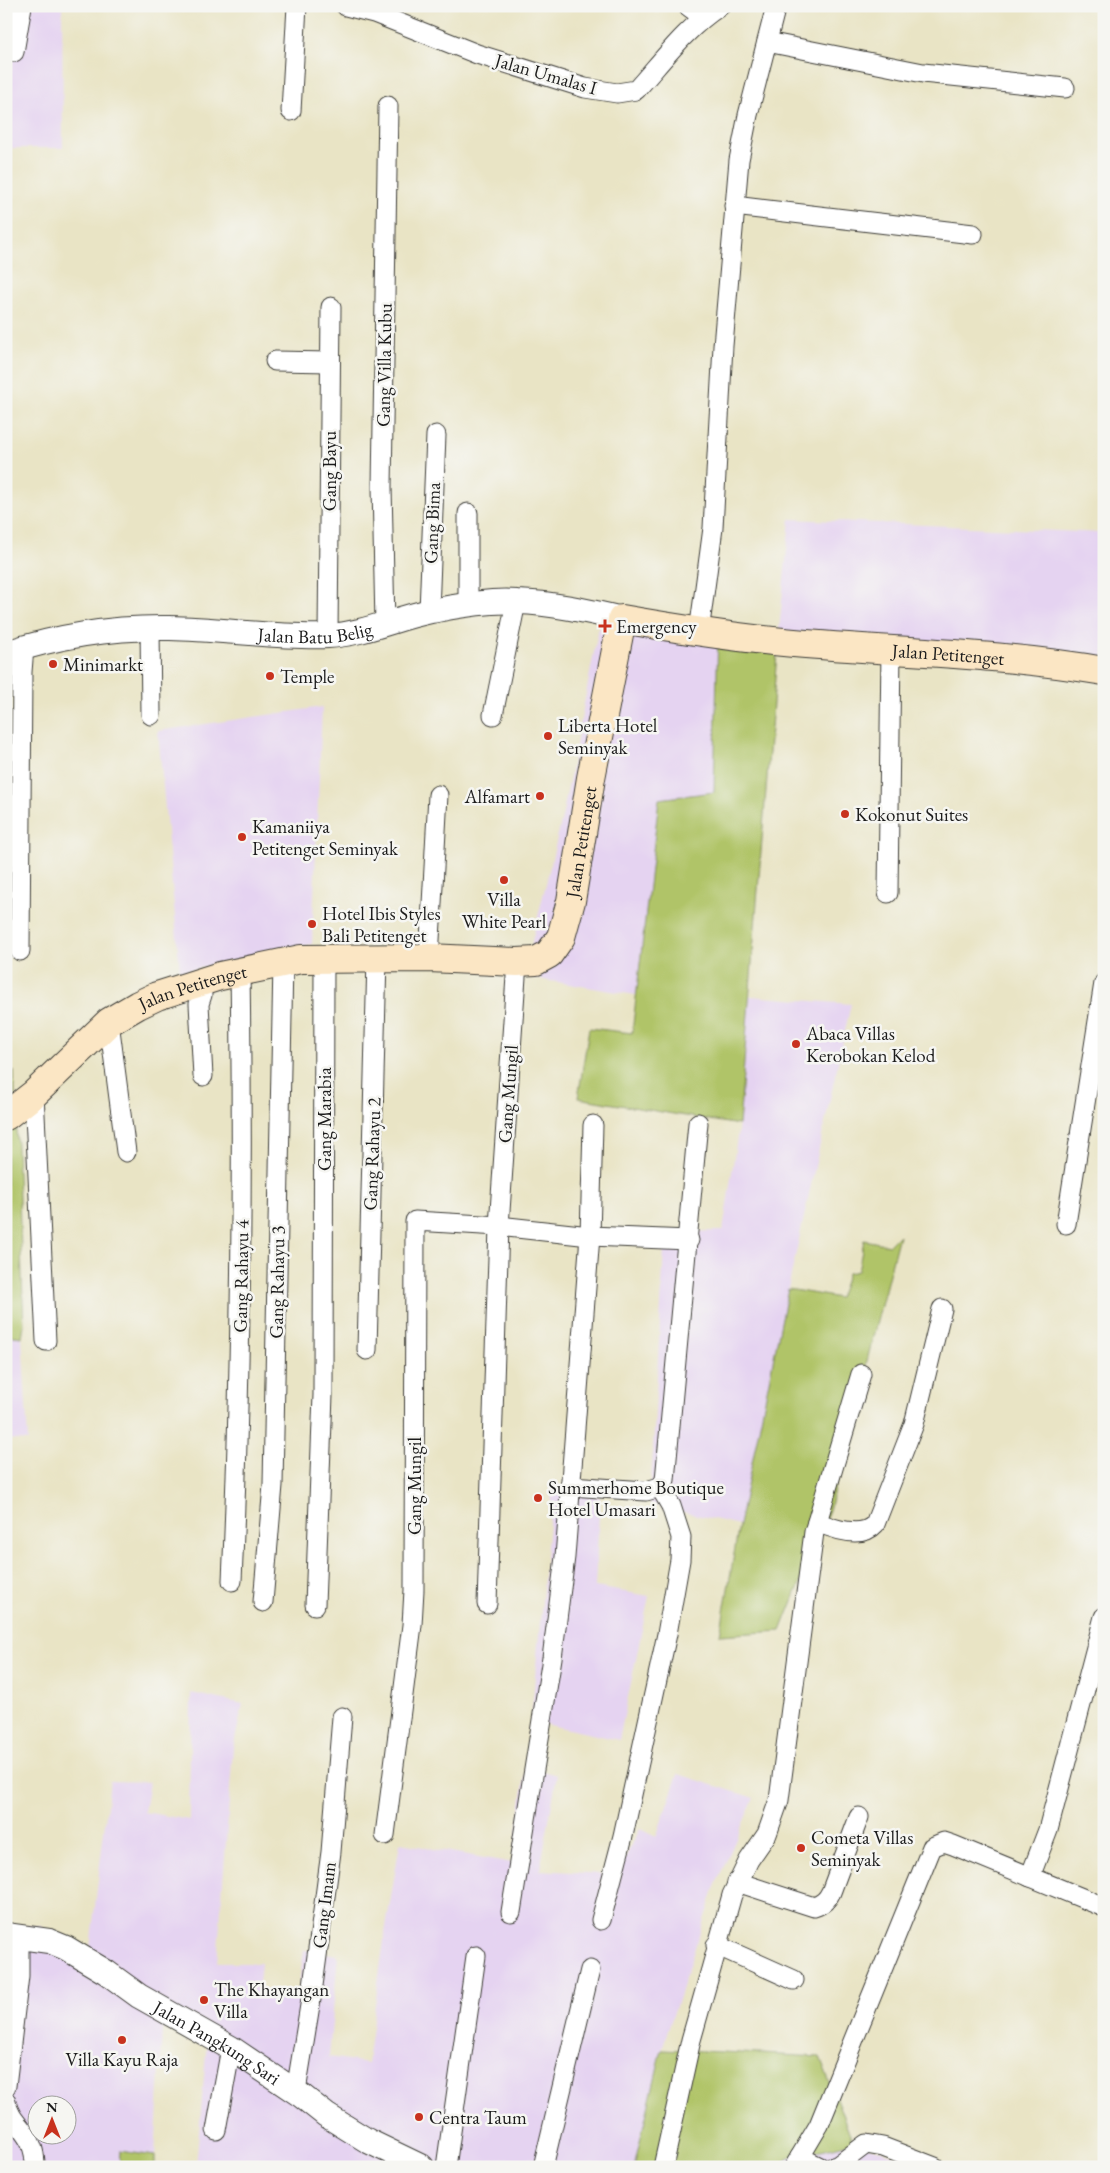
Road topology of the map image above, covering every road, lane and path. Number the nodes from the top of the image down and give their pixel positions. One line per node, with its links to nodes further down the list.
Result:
1 (22, 6): 9 (street)
2 (297, 6): 12 (street)
3 (346, 6): 7 (street, Jalan Umalas I)
4 (688, 6): 7 (street)
5 (720, 6): 7 (street, Jalan Umalas I)
6 (776, 6): 8 (street)
7 (703, 17)
8 (767, 42): 10 (street); 13 (street)
9 (14, 52)
10 (1065, 88)
11 (388, 106): 24 (street, Gang Villa Kubu)
12 (291, 111)
13 (734, 206): 14 (street); 26 (street)
14 (972, 234)
15 (331, 307): 17 (street, Gang Bayu)
16 (275, 361): 17 (street)
17 (330, 362): 27 (street, Gang Bayu)
18 (436, 436): 22 (street, Gang Bima)
19 (468, 512): 21 (street, Gang Bima)
20 (516, 602): 21 (street, Jalan Batu Belig); 23 (street, Jalan Batu Belig); 31 (street)
21 (468, 605): 22 (street, Jalan Batu Belig)
22 (429, 611): 24 (street, Jalan Batu Belig)
23 (622, 619): 26 (main road, Jalan Petitenget); 40 (main road, Jalan Petitenget)
24 (385, 624): 27 (street, Jalan Batu Belig)
25 (150, 628): 27 (street, Jalan Batu Belig); 29 (street, Jalan Batu Belig); 32 (street)
26 (699, 632): 28 (main road, Jalan Petitenget)
27 (328, 636)
28 (891, 649): 30 (main road, Jalan Petitenget); 34 (street)
29 (15, 650): 35 (street)
30 (1104, 671)
31 (493, 715)
32 (151, 716)
33 (438, 794): 38 (street)
34 (888, 893)
35 (20, 951)
36 (324, 958): 37 (main road, Jalan Petitenget); 39 (main road, Jalan Petitenget); 65 (street, Gang Marabia)
37 (378, 958): 38 (main road, Jalan Petitenget); 57 (street, Gang Rahayu 2)
38 (429, 958): 40 (main road, Jalan Petitenget)
39 (283, 962): 41 (main road, Jalan Petitenget); 63 (street, Gang Rahayu 3)
40 (517, 962): 52 (street, Gang Mungil)
41 (240, 971): 42 (main road, Jalan Petitenget); 62 (street, Gang Rahayu 4)
42 (200, 982): 44 (main road, Jalan Petitenget); 45 (street)
43 (1104, 983): 51 (street)
44 (109, 1022): 46 (main road, Jalan Petitenget); 50 (street)
45 (203, 1076)
46 (34, 1094): 47 (main road, Jalan Petitenget); 56 (street)
47 (6, 1116)
48 (698, 1123): 54 (street)
49 (593, 1124): 53 (street)
50 (126, 1152)
51 (1066, 1224)
52 (499, 1226): 53 (street, Gang Mungil); 64 (street, Gang Mungil); 69 (street, Gang Mungil)
53 (590, 1236): 54 (street, Gang Mungil); 59 (street)
54 (689, 1240): 60 (street)
55 (942, 1309): 61 (street)
56 (46, 1341)
57 (367, 1350)
58 (861, 1374): 61 (street)
59 (570, 1486): 60 (street); 73 (street)
60 (660, 1488): 74 (street)
61 (817, 1522): 71 (street)
62 (232, 1581)
63 (263, 1602)
64 (487, 1604)
65 (315, 1605)
66 (1104, 1617): 70 (street)
67 (342, 1717): 82 (street, Gang Imam)
68 (860, 1817): 71 (street)
69 (385, 1834)
70 (1030, 1877): 72 (street); 85 (street)
71 (737, 1882): 76 (street)
72 (1104, 1906)
73 (510, 1912)
74 (601, 1920)
75 (13, 1936): 80 (street, Jalan Pangkung Sari); 81 (street)
76 (716, 1945): 79 (street); 90 (street)
77 (476, 1956): 88 (street)
78 (590, 1970): 89 (street)
79 (794, 1980)
80 (231, 2048): 82 (street, Jalan Pangkung Sari); 84 (street)
81 (6, 2086)
82 (296, 2091): 87 (street, Jalan Pangkung Sari)
83 (6, 2101): 86 (street)
84 (216, 2130)
85 (797, 2162): 91 (street)
86 (35, 2167)
87 (422, 2167)
88 (446, 2167)
89 (544, 2167)
90 (663, 2167)
91 (820, 2167)
92 (833, 2167): 93 (street)
93 (936, 2167)

